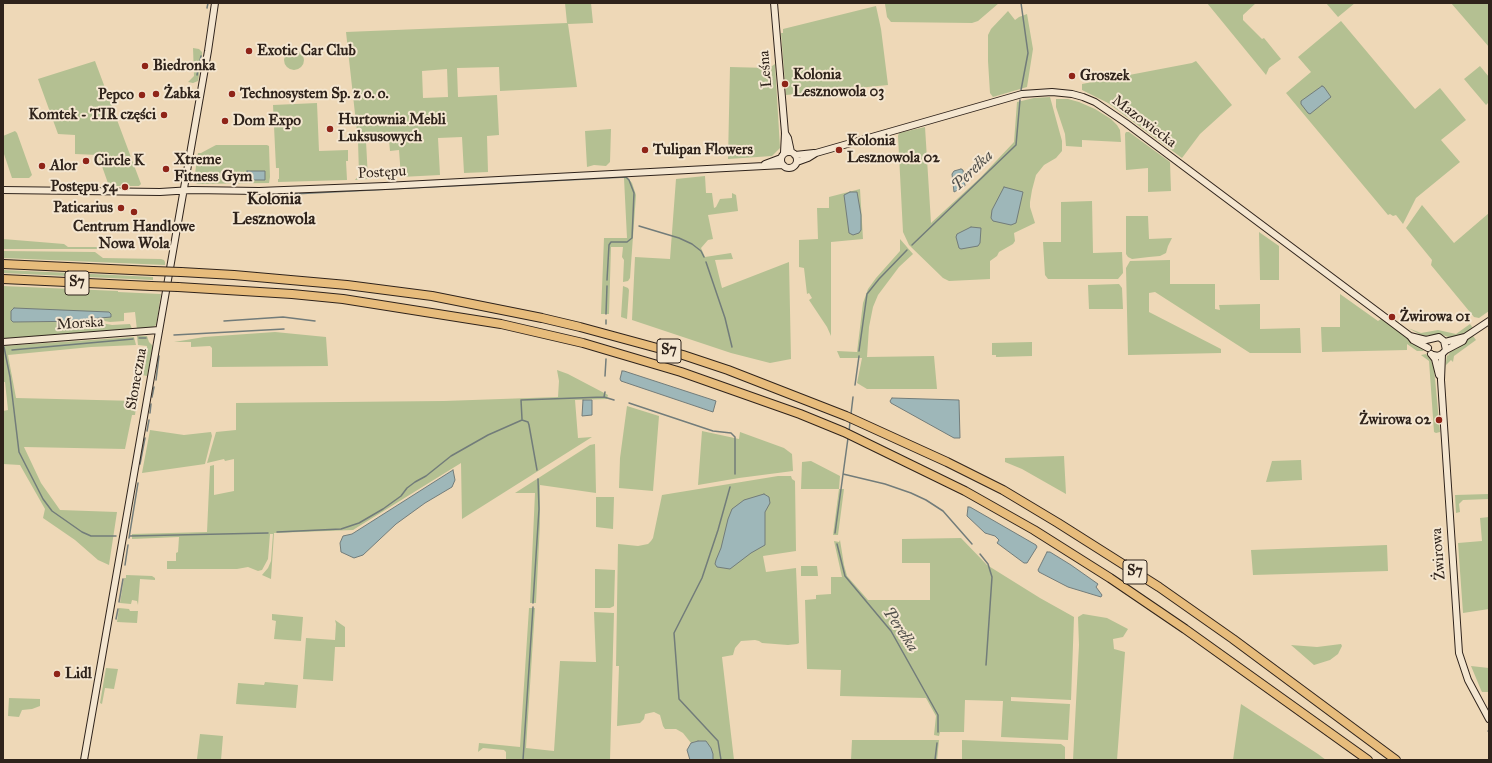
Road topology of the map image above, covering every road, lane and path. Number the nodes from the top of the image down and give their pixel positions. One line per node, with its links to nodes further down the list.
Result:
1 (215, 3): 7 (street, Słoneczna)
2 (774, 3): 3 (street, Leśna)
3 (785, 133): 4 (street, Leśna); 5 (street, Leśna)
4 (794, 156): 5 (street); 5 (street); 12 (street, Mazowiecka)
5 (783, 159): 7 (street, Postępu)
6 (3, 190): 7 (street, Postępu)
7 (183, 190): 11 (street, Słoneczna)
8 (3, 264): 24 (highway, S7, bridge)
9 (3, 279): 23 (highway, S7, bridge)
10 (1489, 321): 13 (street, Mazowiecka)
11 (159, 330): 15 (street, Morska); 22 (street, Słoneczna)
12 (1410, 336): 14 (street, Mazowiecka); 17 (street, Mazowiecka)
13 (1466, 337): 16 (street, Mazowiecka); 18 (street, Mazowiecka)
14 (1430, 340): 16 (street, Mazowiecka); 17 (street)
15 (3, 342)
16 (1445, 342): 18 (street)
17 (1428, 348): 19 (street, Mazowiecka)
18 (1444, 352): 19 (street, Mazowiecka); 20 (street, Żwirowa)
19 (1433, 355): 20 (street, Żwirowa)
20 (1441, 380): 21 (street, Żwirowa)
21 (1489, 719)
22 (84, 760)
23 (1368, 760)
24 (1396, 760)

